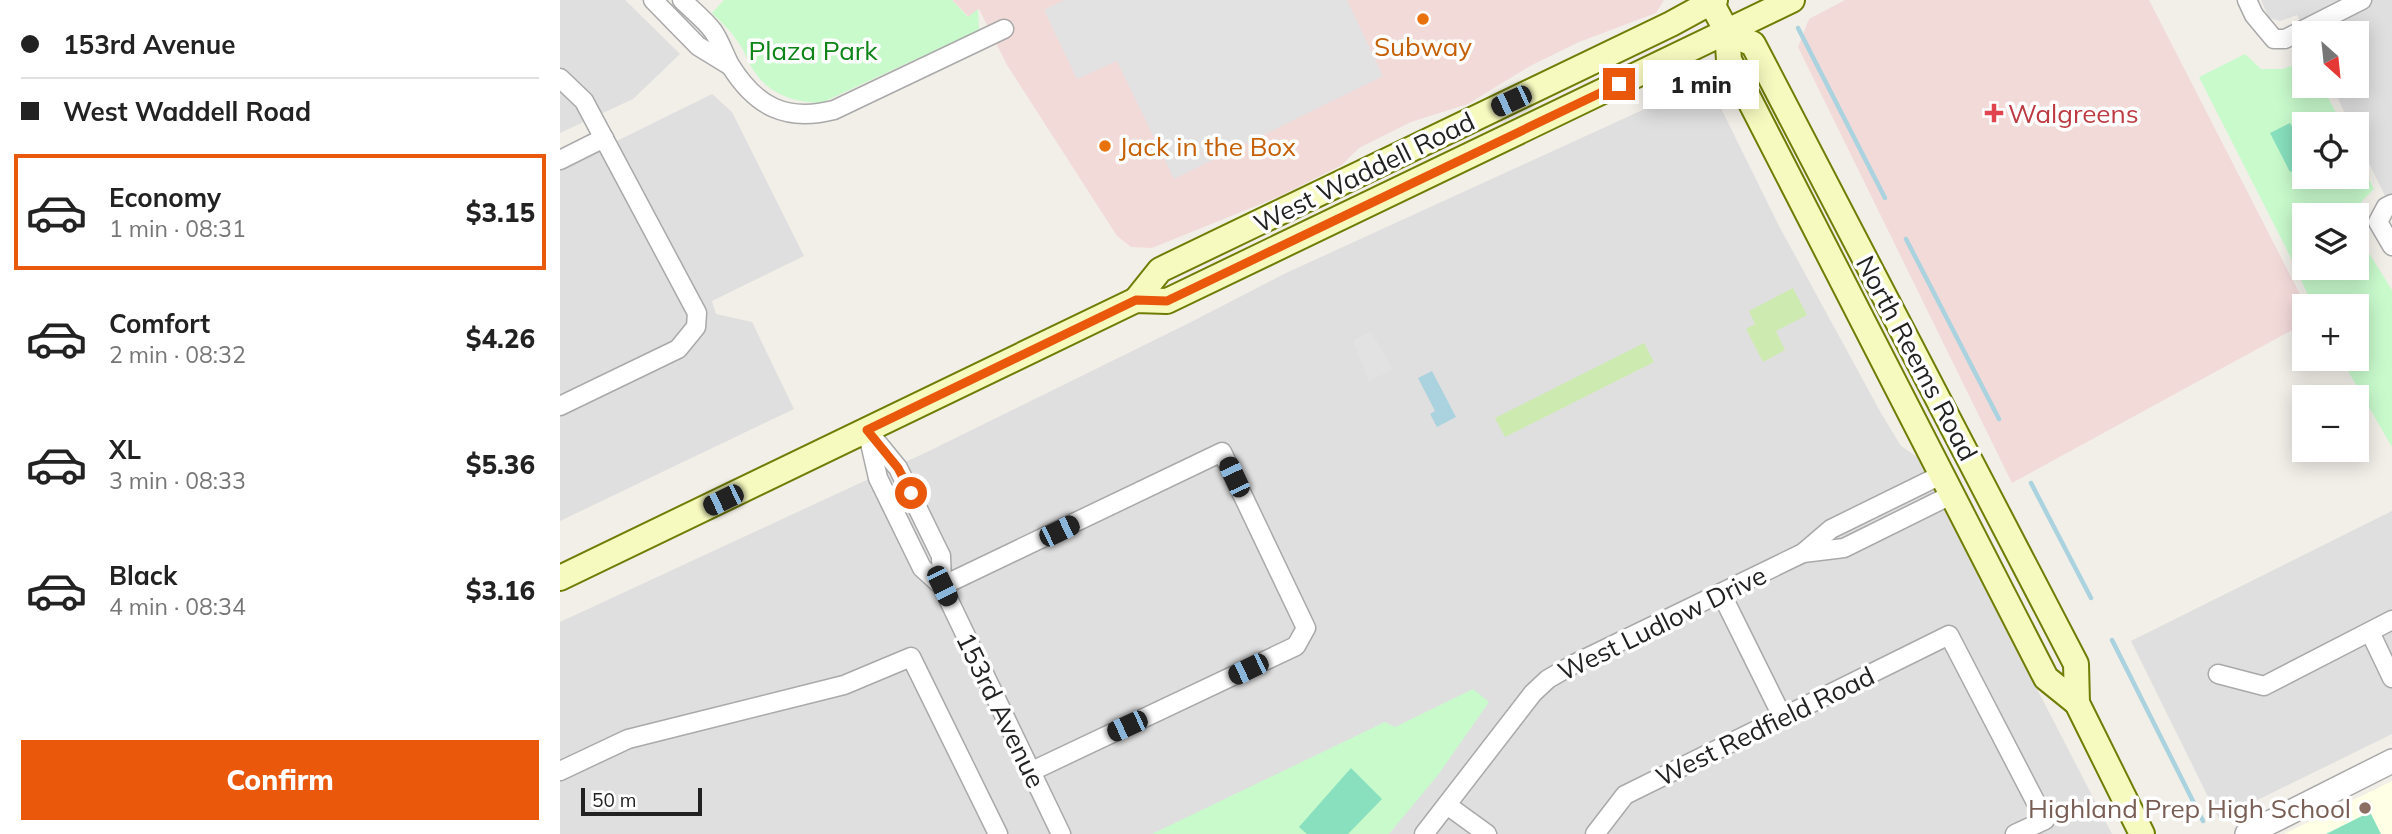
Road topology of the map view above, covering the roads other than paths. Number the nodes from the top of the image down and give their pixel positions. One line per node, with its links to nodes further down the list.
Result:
1 (653, 0): 9 (street)
2 (682, 0): 9 (street)
3 (1792, 0): 8 (main road, West Waddell Road)
4 (2246, 0): 5 (street)
5 (2362, 0)
6 (1712, 1): 8 (main road, North Reems Road); 12 (main road, West Waddell Road)
7 (1004, 29): 9 (street)
8 (1727, 32): 16 (main road, West Waddell Road); 20 (main road, North Reems Road); 28 (main road, North Reems Road)
9 (732, 67)
10 (560, 78): 11 (street)
11 (604, 138): 13 (street); 18 (street)
12 (1424, 142): 16 (main road); 17 (main road, West Waddell Road)
13 (560, 160)
14 (2392, 204): 15 (street)
15 (2392, 246)
16 (1248, 261): 17 (main road, West Waddell Road)
17 (1136, 300): 19 (main road, West Waddell Road)
18 (560, 406)
19 (867, 430): 21 (main road, West Waddell Road); 22 (street, 153rd Avenue)
20 (1948, 484): 23 (street, West Ludlow Drive); 28 (main road, North Reems Road)
21 (560, 578)
22 (942, 586): 32 (street, 153rd Avenue); 32 (street)
23 (1721, 593): 29 (street); 33 (street, West Ludlow Drive)
24 (2392, 620): 25 (street)
25 (2370, 632): 26 (street); 27 (street)
26 (2218, 674)
27 (2392, 678)
28 (2077, 703): 40 (main road, North Reems Road)
29 (1782, 716): 38 (street, West Redfield Road); 39 (street, West Redfield Road)
30 (2392, 761): 41 (street)
31 (560, 771): 34 (street)
32 (1030, 772): 35 (street, 153rd Avenue)
33 (1447, 805): 36 (street, West Ludlow Drive); 37 (street)
34 (998, 834)
35 (1061, 834)
36 (1424, 834)
37 (1487, 834)
38 (1595, 834)
39 (2015, 834)
40 (2142, 834)
41 (2247, 834)

